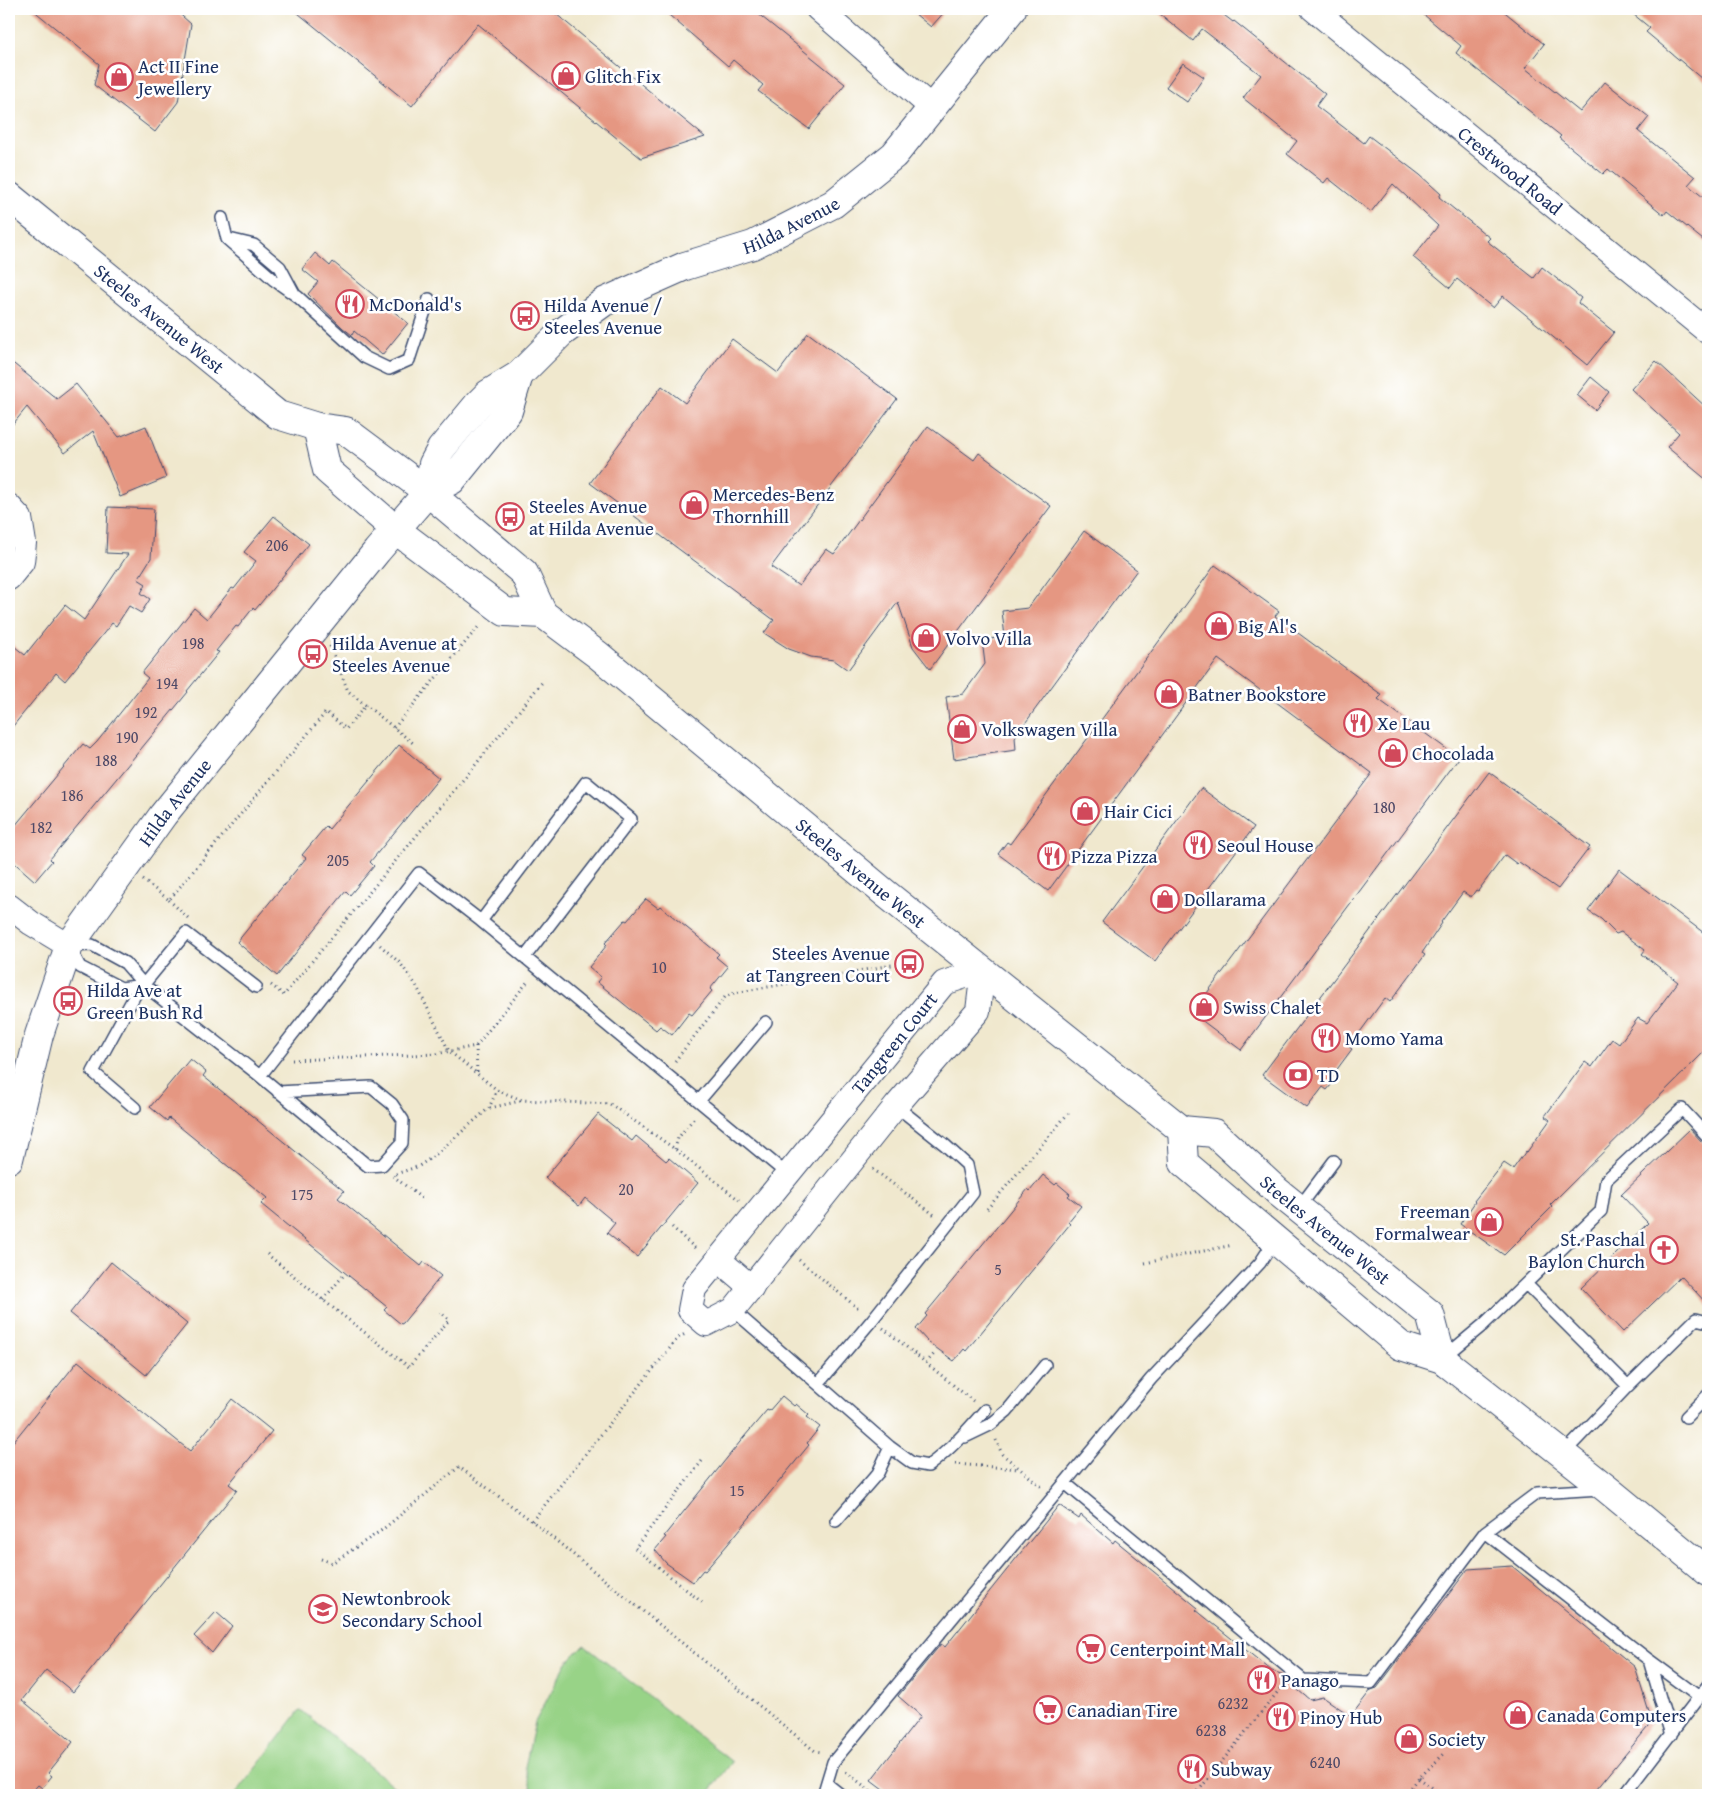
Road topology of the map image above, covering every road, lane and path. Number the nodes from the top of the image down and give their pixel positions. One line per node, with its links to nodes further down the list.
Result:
1 (818, 9): 4 (street)
2 (1012, 9): 4 (main road, Hilda Avenue)
3 (1313, 9): 8 (street, Crestwood Road)
4 (932, 108): 10 (main road, Hilda Avenue)
5 (9, 196): 9 (main road, Steeles Avenue West)
6 (222, 218): 7 (lane)
7 (429, 299)
8 (1708, 332)
9 (317, 428): 10 (main road, Steeles Avenue West); 12 (main road)
10 (428, 492): 12 (main road, Hilda Avenue); 14 (main road, Steeles Avenue West)
11 (9, 506): 13 (street)
12 (396, 530): 14 (main road); 27 (main road, Hilda Avenue)
13 (9, 578)
14 (543, 614): 31 (main road, Steeles Avenue West)
15 (479, 626): 19 (path)
16 (329, 644): 18 (path)
17 (544, 680): 32 (path)
18 (366, 705): 19 (path); 22 (path)
19 (394, 728): 20 (path)
20 (413, 743)
21 (139, 877): 22 (path)
22 (169, 900): 25 (path)
23 (9, 906): 27 (street)
24 (481, 921): 26 (lane); 28 (lane); 28 (lane)
25 (194, 923)
26 (370, 936): 37 (path); 38 (lane)
27 (69, 946): 33 (lane); 33 (lane); 53 (main road, Hilda Avenue)
28 (526, 957): 30 (lane)
29 (892, 965): 39 (path)
30 (538, 968): 36 (path); 39 (lane)
31 (983, 970): 46 (street); 50 (main road, Steeles Avenue West); 57 (street, Tangreen Court)
32 (269, 983)
33 (144, 985): 34 (lane); 41 (lane); 47 (lane)
34 (256, 987)
35 (766, 1022): 45 (lane)
36 (476, 1046): 37 (path); 40 (path)
37 (449, 1051): 38 (path); 40 (path)
38 (275, 1057): 41 (lane)
39 (665, 1073): 45 (lane)
40 (477, 1074): 42 (path)
41 (260, 1076): 43 (lane)
42 (497, 1090): 44 (path); 48 (path)
43 (278, 1092): 55 (lane); 55 (lane)
44 (522, 1100): 48 (path); 52 (path)
45 (702, 1103): 52 (path); 57 (lane)
46 (896, 1106): 63 (lane); 73 (street)
47 (135, 1108)
48 (489, 1108): 58 (path)
49 (1071, 1110): 61 (path)
50 (1182, 1130): 62 (main road, Steeles Avenue West); 65 (main road, Steeles Avenue West)
51 (1708, 1137): 72 (lane)
52 (675, 1149): 60 (path)
53 (9, 1159)
54 (1334, 1161): 62 (lane)
55 (382, 1165): 58 (path)
56 (870, 1167): 63 (path)
57 (787, 1174): 68 (street, Tangreen Court)
58 (392, 1175): 59 (path)
59 (424, 1200)
60 (739, 1200)
61 (987, 1209)
62 (1298, 1209): 65 (main road); 81 (main road, Steeles Avenue West)
63 (947, 1224): 77 (lane)
64 (672, 1227): 68 (path)
65 (1275, 1240): 81 (main road, Steeles Avenue West); 96 (lane)
66 (1234, 1245): 70 (path)
67 (267, 1254): 74 (path)
68 (707, 1254): 73 (street); 79 (street, Tangreen Court)
69 (797, 1258): 77 (path)
70 (1145, 1263)
71 (343, 1276): 74 (path)
72 (1526, 1284): 81 (lane); 85 (lane)
73 (752, 1288): 75 (street)
74 (323, 1300): 76 (path)
75 (733, 1310): 79 (street); 84 (lane)
76 (440, 1312)
77 (872, 1320): 82 (path); 84 (lane)
78 (1708, 1322): 85 (lane)
79 (706, 1324): 99 (path)
80 (936, 1352): 82 (path)
81 (1442, 1359): 92 (main road, Steeles Avenue West)
82 (926, 1363): 87 (path)
83 (1045, 1365): 89 (lane)
84 (818, 1384): 91 (lane)
85 (1628, 1386): 92 (lane)
86 (1708, 1395): 88 (lane)
87 (985, 1410): 90 (lane)
88 (1686, 1418)
89 (990, 1425): 90 (lane); 95 (path)
90 (961, 1438): 93 (lane)
91 (890, 1447): 93 (lane); 100 (lane)
92 (1563, 1454): 97 (main road, Steeles Avenue West)
93 (941, 1456): 95 (path)
94 (702, 1461): 104 (path)
95 (1020, 1469): 98 (path)
96 (1065, 1483): 98 (lane); 106 (lane)
97 (1607, 1488): 101 (lane); 103 (main road, Steeles Avenue West)
98 (1053, 1497): 113 (lane)
99 (532, 1520): 102 (path); 110 (path)
100 (836, 1521)
101 (1485, 1532): 105 (lane); 106 (lane)
102 (321, 1559)
103 (1708, 1572)
104 (704, 1604)
105 (1649, 1660): 108 (lane); 109 (lane)
106 (1293, 1671): 115 (path)
107 (1708, 1685): 108 (lane)
108 (1699, 1697): 109 (lane)
109 (1671, 1735): 118 (lane)
110 (822, 1752)
111 (1444, 1754): 112 (path)
112 (1419, 1778): 116 (path); 117 (path)
113 (825, 1790): 114 (lane)
114 (841, 1795)
115 (1196, 1795)
116 (1405, 1795)
117 (1442, 1795)
118 (1624, 1795)

